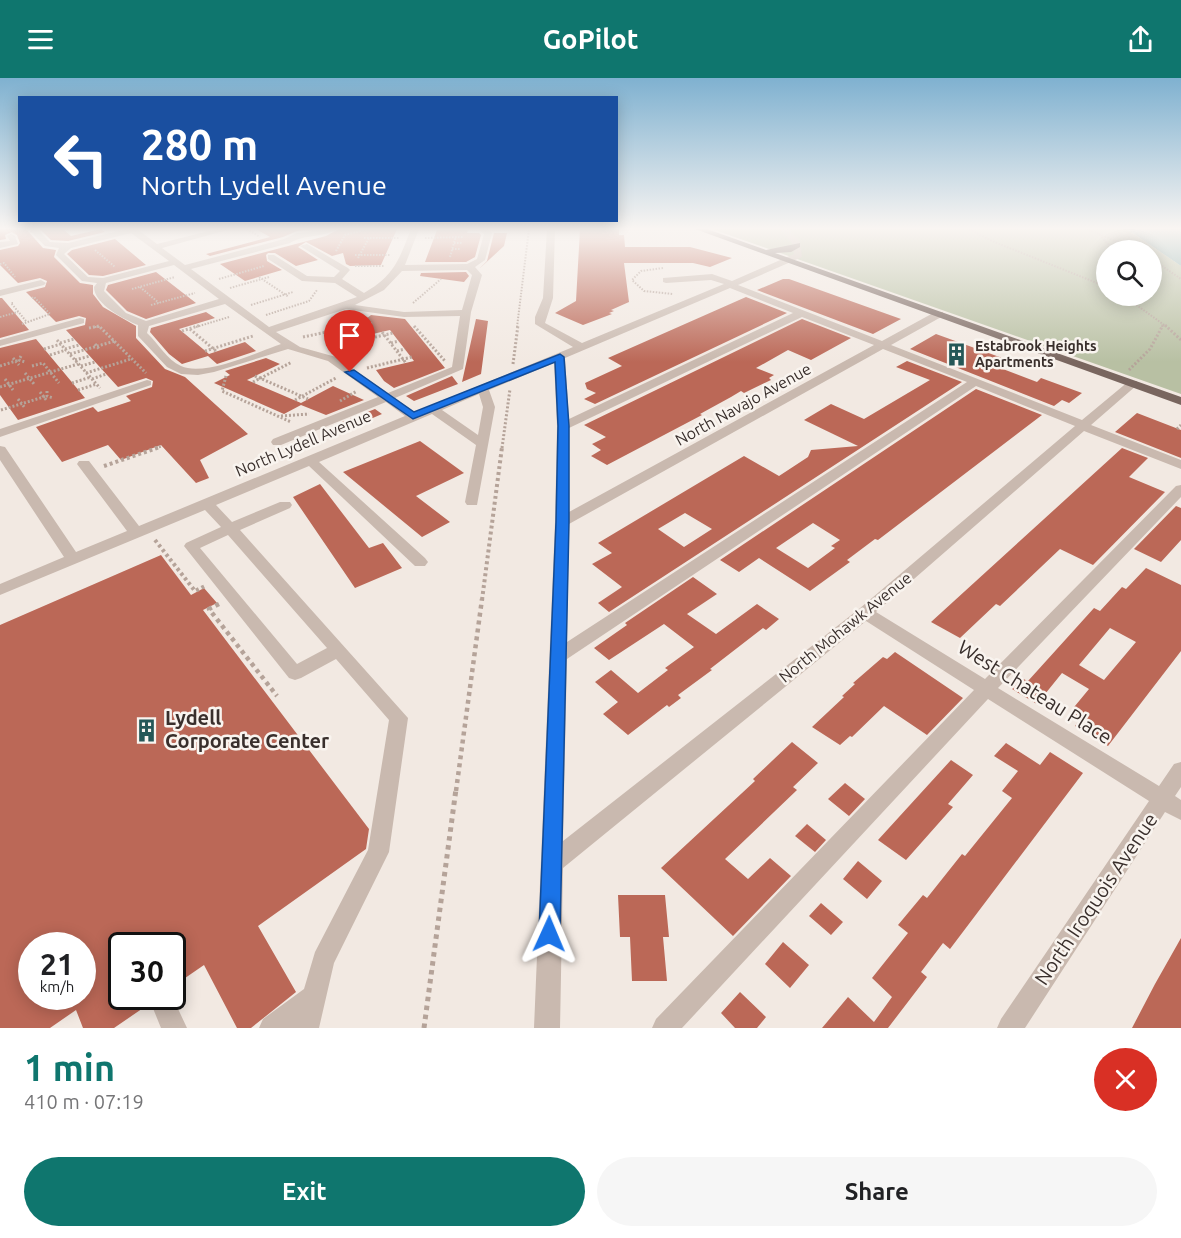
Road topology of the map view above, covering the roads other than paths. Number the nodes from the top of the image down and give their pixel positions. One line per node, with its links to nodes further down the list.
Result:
1 (79, 273): 13 (street)
2 (140, 273): 13 (street)
3 (192, 273): 18 (street)
4 (298, 273): 11 (street)
5 (342, 273): 11 (street)
6 (392, 273): 17 (street)
7 (476, 273): 20 (street)
8 (549, 273): 29 (street)
9 (758, 273): 15 (street, North Lydell Avenue)
10 (822, 273): 22 (main road)
11 (337, 280): 17 (street)
12 (666, 280): 15 (street)
13 (103, 281): 23 (street)
14 (41, 283): 16 (street)
15 (732, 284): 21 (street); 29 (street, North Lydell Avenue)
16 (0, 293)
17 (363, 297): 19 (street)
18 (227, 300): 23 (street); 25 (street)
19 (343, 305): 20 (street); 25 (street)
20 (466, 312): 35 (street)
21 (801, 312): 28 (street); 39 (street)
22 (939, 314): 28 (street, North Navajo Avenue); 31 (main road)
23 (145, 324): 26 (street)
24 (84, 325): 27 (street)
25 (268, 331): 26 (street)
26 (294, 341): 35 (street)
27 (0, 343)
28 (883, 345): 33 (street); 52 (street, North Navajo Avenue)
29 (582, 347): 30 (street, North Lydell Avenue)
30 (560, 357): 34 (street, North Lydell Avenue); 39 (street)
31 (1131, 377): 36 (main road); 40 (street, North Mohawk Avenue)
32 (143, 381): 41 (street)
33 (975, 382): 40 (street); 60 (street)
34 (482, 388): 37 (street, North Lydell Avenue); 43 (street)
35 (387, 398): 38 (street); 42 (street)
36 (1181, 400)
37 (432, 408): 38 (street, North Lydell Avenue); 43 (street)
38 (413, 416): 45 (street, North Lydell Avenue)
39 (563, 426): 52 (street)
40 (1083, 426): 46 (street); 58 (street, North Mohawk Avenue)
41 (0, 433)
42 (277, 442)
43 (483, 444): 49 (street)
44 (0, 450): 55 (street)
45 (310, 460): 50 (street, North Lydell Avenue); 56 (street)
46 (1181, 465)
47 (87, 467): 54 (street)
48 (1181, 489): 61 (street)
49 (472, 502)
50 (208, 504): 53 (street); 54 (street, North Lydell Avenue)
51 (285, 504): 53 (street)
52 (562, 522): 60 (street)
53 (230, 528): 59 (street); 59 (street)
54 (137, 534): 55 (street, North Lydell Avenue)
55 (74, 560): 57 (street, North Lydell Avenue)
56 (420, 562)
57 (0, 590)
58 (865, 613): 61 (street, West Chateau Place); 64 (street, North Mohawk Avenue)
59 (338, 650): 65 (street)
60 (558, 656): 64 (street)
61 (987, 688): 63 (street, West Chateau Place); 71 (street)
62 (1181, 770): 63 (street, North Iroquois Avenue)
63 (1172, 805): 72 (street, North Iroquois Avenue)
64 (551, 864): 70 (street)
65 (314, 996): 68 (street); 69 (street)
66 (166, 1010): 67 (street)
67 (174, 1028)
68 (272, 1028)
69 (306, 1028)
70 (548, 1028)
71 (665, 1028)
72 (1010, 1028)

